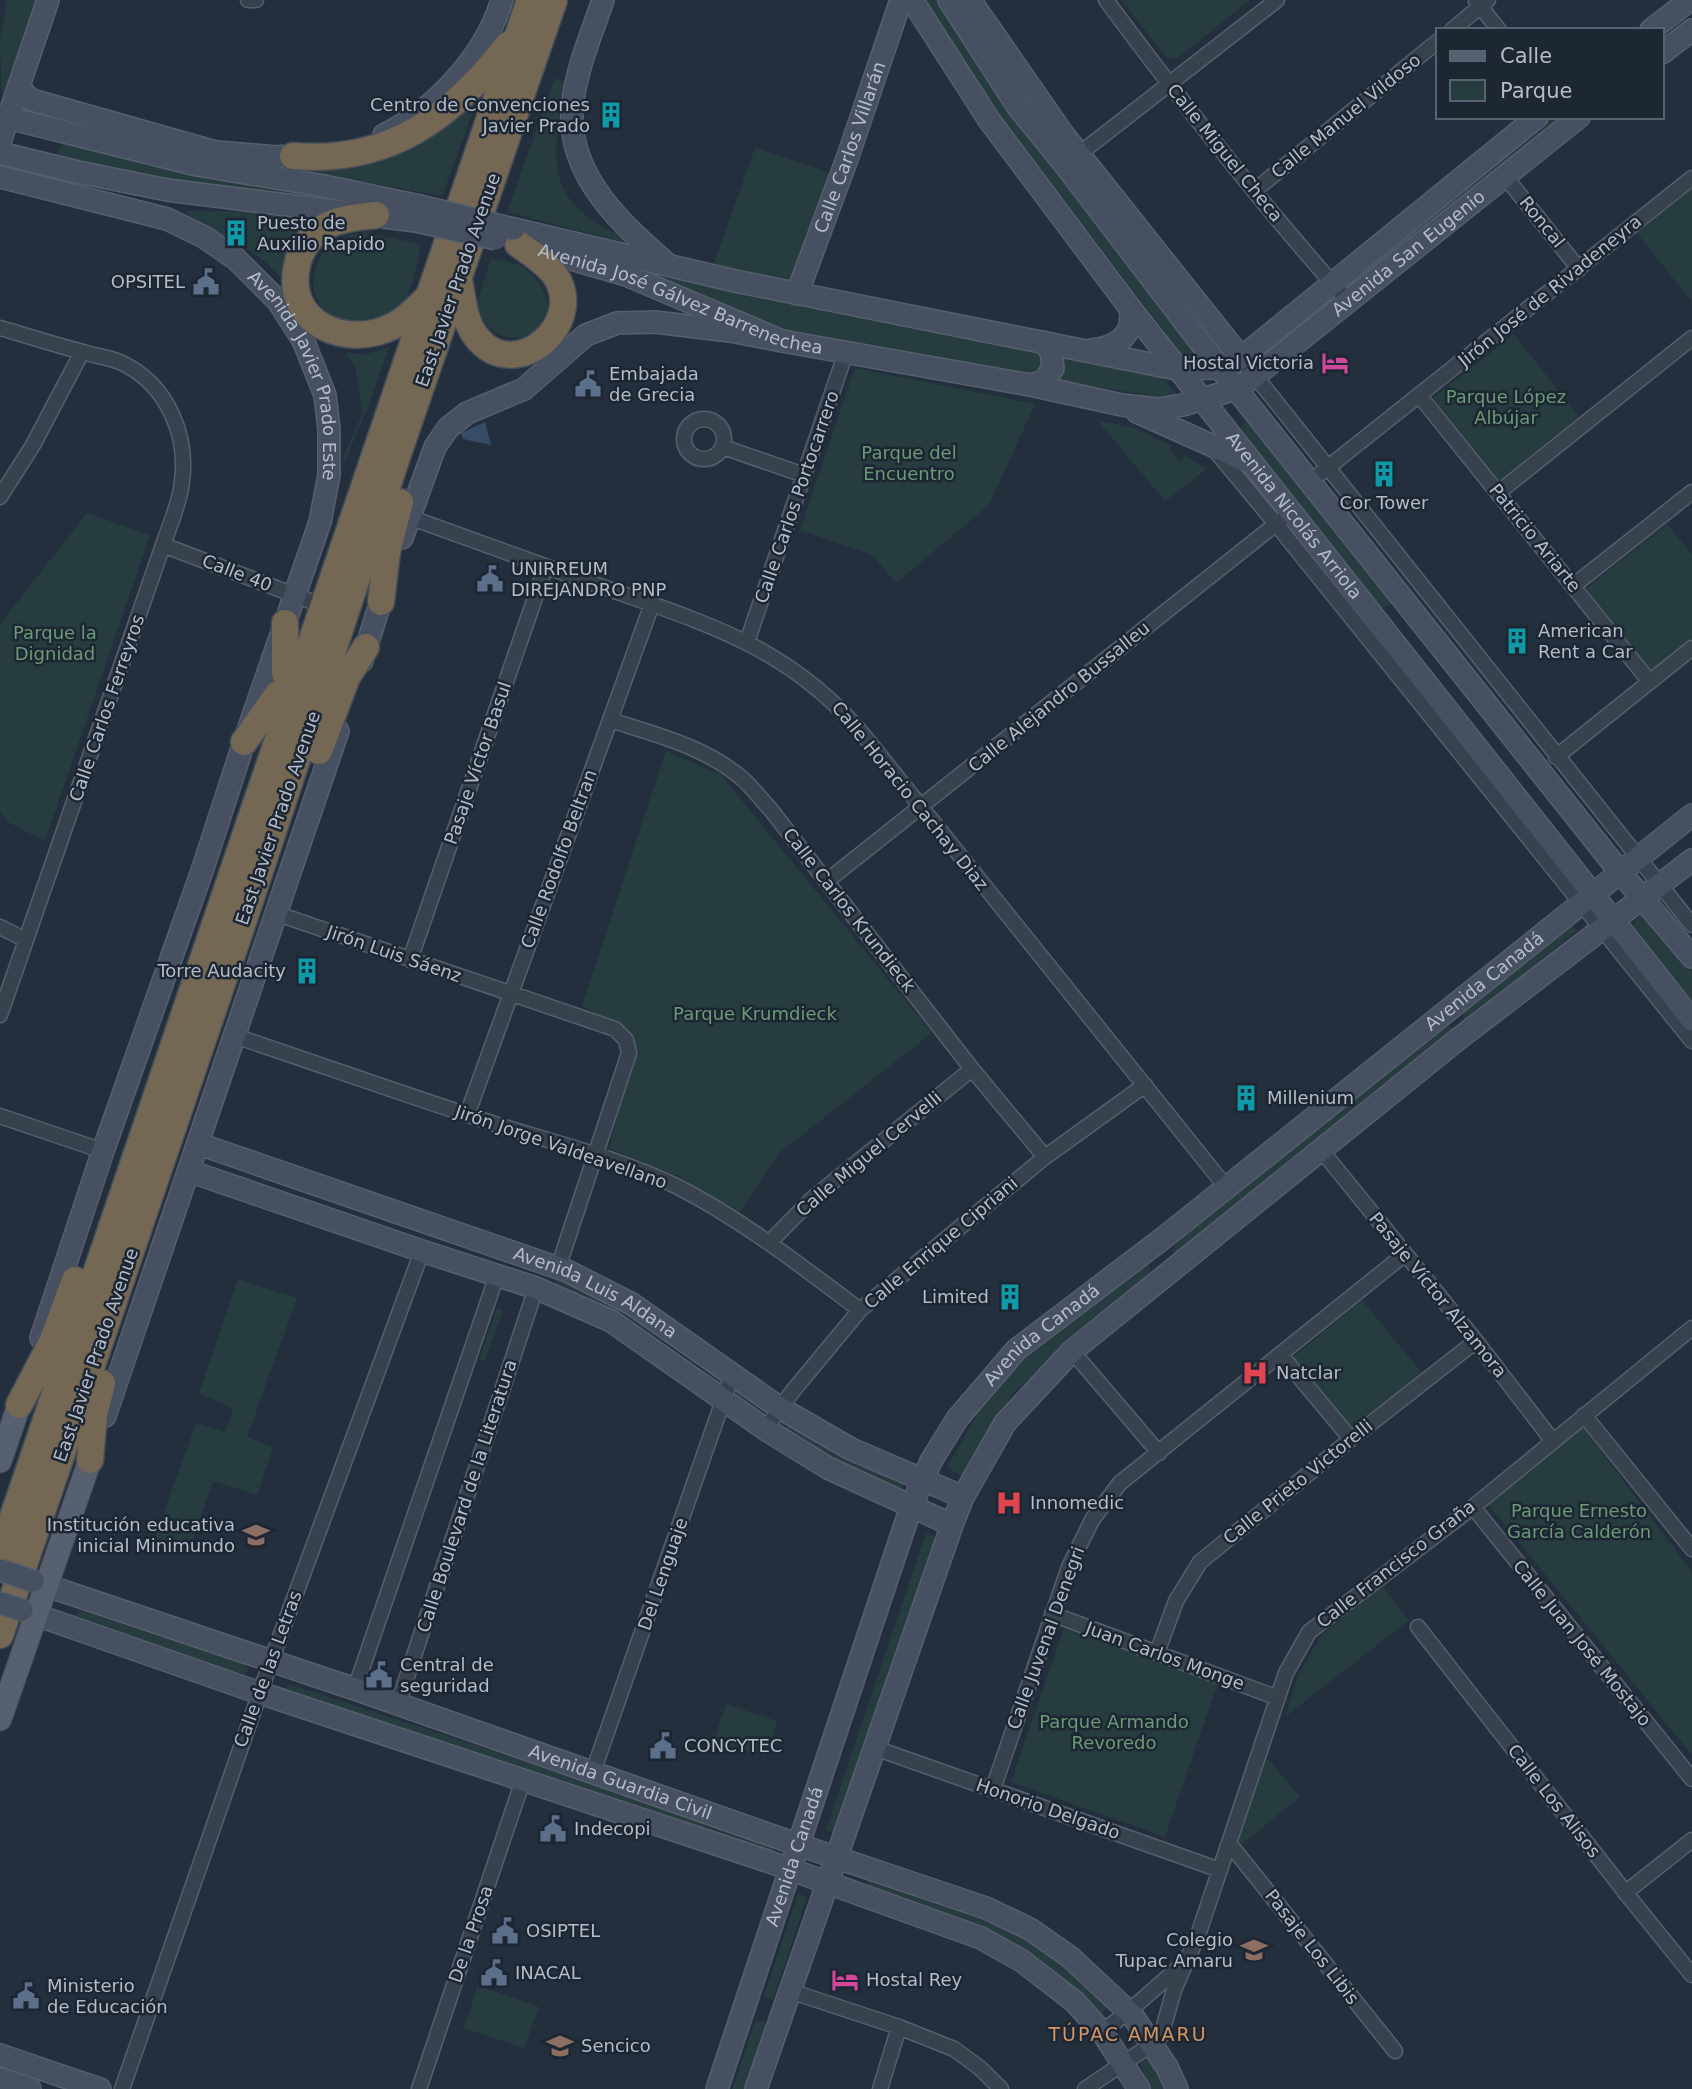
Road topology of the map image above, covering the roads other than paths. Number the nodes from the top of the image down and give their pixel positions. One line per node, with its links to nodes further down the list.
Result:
1 (48, 0): 25 (main road)
2 (248, 0): 3 (street)
3 (256, 0)
4 (502, 0): 38 (main road)
5 (530, 0): 16 (highway, East Javier Prado Avenue)
6 (554, 0): 53 (highway, East Javier Prado Avenue)
7 (603, 0): 51 (main road)
8 (901, 0): 55 (main road, Calle Carlos Villarán)
9 (912, 0): 26 (main road, Avenida Nicolás Arriola)
10 (949, 0): 23 (main road, Avenida Nicolás Arriola)
11 (970, 0): 39 (main road, Avenida Nicolás Arriola)
12 (1106, 0): 24 (street, Calle Miguel Checa)
13 (1277, 0): 24 (street)
14 (1689, 0): 19 (main road)
15 (1481, 2): 17 (street); 18 (street)
16 (521, 27): 38 (highway); 56 (highway, East Javier Prado Avenue)
17 (1454, 28)
18 (1498, 28)
19 (1654, 28)
20 (1692, 30): 22 (main road)
21 (1436, 43): 44 (street, Calle Manuel Vildoso)
22 (1664, 51)
23 (993, 69): 26 (main road); 27 (main road, Avenida Nicolás Arriola)
24 (1169, 84): 39 (street); 44 (street, Calle Miguel Checa)
25 (19, 85): 28 (main road); 29 (main road)
26 (967, 86): 32 (main road, Avenida Nicolás Arriola)
27 (1018, 107): 32 (main road); 39 (main road, Avenida Nicolás Arriola)
28 (4, 117): 33 (main road, Avenida José Gálvez Barrenechea); 34 (main road)
29 (98, 119): 35 (main road); 36 (main road)
30 (1535, 119): 54 (main road, Avenida San Eugenio)
31 (1573, 119): 41 (main road, Avenida San Eugenio)
32 (989, 120): 58 (main road, Avenida Nicolás Arriola)
33 (68, 134): 35 (main road, Avenida José Gálvez Barrenechea); 40 (main road)
34 (0, 142)
35 (127, 148): 36 (main road); 48 (main road, Avenida José Gálvez Barrenechea)
36 (216, 152): 38 (main road)
37 (0, 153): 40 (main road, Avenida José Gálvez Barrenechea)
38 (293, 156)
39 (1072, 159): 66 (main road, Avenida Nicolás Arriola); 68 (main road, Avenida Nicolás Arriola)
40 (68, 170): 45 (main road, Avenida José Gálvez Barrenechea); 46 (main road)
41 (1504, 175): 52 (street, Roncal); 57 (main road, Avenida San Eugenio)
42 (0, 177): 46 (main road, Avenida Javier Prado Este)
43 (1692, 178): 52 (street, Jirón José de Rivadeneyra)
44 (1254, 191): 54 (street, Calle Miguel Checa)
45 (232, 197): 47 (main road); 49 (main road, Avenida José Gálvez Barrenechea)
46 (122, 206): 47 (main road, Avenida Javier Prado Este)
47 (144, 212): 91 (main road, Avenida Javier Prado Este)
48 (418, 214): 49 (main road, Avenida José Gálvez Barrenechea); 50 (main road, Avenida José Gálvez Barrenechea, bridge)
49 (376, 215): 56 (highway)
50 (514, 238): 51 (main road, Avenida José Gálvez Barrenechea); 53 (highway); 61 (main road, Avenida José Gálvez Barrenechea)
51 (669, 266): 55 (main road, Avenida José Gálvez Barrenechea)
52 (1579, 269): 73 (street, Jirón José de Rivadeneyra)
53 (459, 278): 67 (highway, East Javier Prado Avenue)
54 (1332, 284): 57 (street, Calle Miguel Checa); 66 (main road, Avenida San Eugenio)
55 (797, 294): 62 (main road, Avenida José Gálvez Barrenechea)
56 (429, 295): 76 (highway, East Javier Prado Avenue)
57 (1349, 302): 70 (main road, Avenida San Eugenio)
58 (1130, 308): 63 (main road); 69 (main road, Avenida Nicolás Arriola)
59 (0, 328): 64 (street)
60 (1692, 338): 83 (street)
61 (782, 341): 65 (main road, Avenida José Gálvez Barrenechea); 86 (main road)
62 (1043, 342): 63 (main road, Avenida José Gálvez Barrenechea); 71 (main road)
63 (1083, 351): 69 (main road, Avenida José Gálvez Barrenechea)
64 (82, 352): 85 (street); 88 (street, Calle Carlos Ferreyros)
65 (846, 352): 71 (main road, Avenida José Gálvez Barrenechea); 81 (street, Calle Carlos Portocarrero)
66 (1241, 358): 68 (main road, Avenida San Eugenio); 70 (street, Avenida Nicolás Arriola)
67 (428, 367): 93 (highway); 120 (highway, East Javier Prado Avenue)
68 (1220, 368): 69 (main road, Avenida José Gálvez Barrenechea); 72 (main road, Avenida Nicolás Arriola)
69 (1177, 369): 74 (main road, Avenida Nicolás Arriola)
70 (1255, 376): 72 (main road, Avenida San Eugenio); 80 (street, Avenida Nicolás Arriola)
71 (1030, 385): 75 (main road, Avenida José Gálvez Barrenechea)
72 (1236, 389): 74 (main road, Avenida José Gálvez Barrenechea); 82 (main road, Avenida Nicolás Arriola)
73 (1419, 395): 80 (street, Jirón José de Rivadeneyra); 83 (street, Patricio Ariarte)
74 (1202, 401): 75 (main road, Avenida José Gálvez Barrenechea); 79 (main road, Avenida Nicolás Arriola)
75 (1122, 405): 77 (main road)
76 (382, 432): 91 (highway); 115 (highway, East Javier Prado Avenue)
77 (1210, 446): 79 (main road); 87 (street, Avenida Nicolás Arriola)
78 (723, 447): 81 (street)
79 (1252, 463): 87 (main road, Avenida Nicolás Arriola)
80 (1327, 468): 82 (street, Jirón José de Rivadeneyra); 107 (street, Avenida Nicolás Arriola)
81 (804, 475): 98 (street, Calle Carlos Portocarrero)
82 (1310, 482): 92 (main road, Avenida Nicolás Arriola)
83 (1499, 492): 90 (street, Patricio Ariarte)
84 (1692, 492): 90 (street)
85 (0, 497)
86 (409, 517): 89 (street, Calle Horacio Cachay Diaz); 93 (main road)
87 (1283, 518): 95 (main road, Avenida Nicolás Arriola); 106 (street, Avenida Nicolás Arriola); 108 (street, Calle Alejandro Bussalleu)
88 (163, 545): 91 (street, Calle 40); 123 (street, Calle Carlos Ferreyros)
89 (546, 566): 94 (street, Calle Horacio Cachay Diaz); 125 (street, Pasaje Víctor Basul)
90 (1573, 586): 102 (street, Patricio Ariarte)
91 (302, 597): 96 (main road, Avenida Javier Prado Este); 103 (highway)
92 (1404, 600): 95 (main road); 97 (main road, Avenida Nicolás Arriola)
93 (381, 602): 99 (main road)
94 (652, 604): 98 (street, Calle Horacio Cachay Diaz); 104 (street, Calle Rodolfo Beltran)
95 (1377, 621): 100 (main road, Avenida Nicolás Arriola)
96 (285, 623): 103 (highway); 105 (main road, Avenida Javier Prado Este)
97 (1426, 628): 100 (main road); 112 (main road, Avenida Nicolás Arriola)
98 (747, 642): 108 (street, Calle Horacio Cachay Diaz)
99 (366, 647): 118 (main road, East Javier Prado Avenue); 120 (highway)
100 (1397, 647): 106 (main road, Avenida Nicolás Arriola)
101 (1692, 649): 102 (street)
102 (1650, 682): 107 (street)
103 (281, 683): 105 (highway); 115 (highway)
104 (610, 720): 113 (street, Calle Carlos Krundieck); 127 (street, Calle Rodolfo Beltran)
105 (244, 742): 140 (main road)
106 (1468, 750): 116 (main road, Avenida Nicolás Arriola)
107 (1556, 757): 110 (street, Avenida Nicolás Arriola)
108 (920, 807): 113 (street, Calle Alejandro Bussalleu); 136 (street, Calle Horacio Cachay Diaz)
109 (1692, 815): 110 (main road, Avenida Canadá)
110 (1638, 858): 112 (main road, Avenida Canadá); 114 (street, Avenida Nicolás Arriola)
111 (1692, 860): 114 (main road, Avenida Canadá)
112 (1620, 872): 116 (main road, Avenida Canadá); 117 (main road, Avenida Nicolás Arriola)
113 (827, 881): 134 (street, Calle Carlos Krundieck)
114 (1660, 885): 117 (main road, Avenida Canadá); 121 (street, Avenida Nicolás Arriola)
115 (226, 892): 126 (highway, East Javier Prado Avenue)
116 (1587, 897): 119 (main road, Avenida Nicolás Arriola); 128 (main road, Avenida Canadá)
117 (1642, 898): 119 (main road, Avenida Canadá); 124 (main road, Avenida Nicolás Arriola)
118 (278, 914): 125 (street, Jirón Luis Sáenz); 131 (main road, East Javier Prado Avenue)
119 (1607, 924): 130 (main road, Avenida Nicolás Arriola); 132 (main road, Avenida Canadá); 133 (street, Avenida Nicolás Arriola)
120 (242, 925): 135 (highway, East Javier Prado Avenue)
121 (1692, 925)
122 (0, 927): 123 (street)
123 (26, 940): 129 (street, Calle Carlos Ferreyros)
124 (1692, 957)
125 (410, 960): 127 (street, Jirón Luis Sáenz)
126 (191, 993): 161 (highway); 176 (highway, East Javier Prado Avenue)
127 (510, 993): 138 (street, Calle Rodolfo Beltran); 142 (street, Jirón Luis Sáenz)
128 (1443, 1013): 132 (main road); 145 (main road, Avenida Canadá)
129 (0, 1015)
130 (1692, 1020)
131 (235, 1036): 138 (street, Jirón Jorge Valdeavellano); 139 (main road, East Javier Prado Avenue)
132 (1457, 1040): 141 (main road, Avenida Canadá)
133 (1692, 1041)
134 (972, 1069): 143 (street, Calle Carlos Krundieck); 147 (street, Calle Miguel Cervelli)
135 (193, 1070): 169 (highway); 183 (highway, East Javier Prado Avenue)
136 (1145, 1085): 143 (street, Calle Enrique Cipriani); 145 (street, Calle Horacio Cachay Diaz)
137 (0, 1115): 140 (street)
138 (467, 1115): 142 (street, Jirón Jorge Valdeavellano)
139 (199, 1144): 144 (main road, East Javier Prado Avenue); 151 (main road, Avenida Luis Aldana)
140 (103, 1151): 161 (main road)
141 (1322, 1151): 149 (street, Pasaje Víctor Alzamora); 150 (main road, Avenida Canadá)
142 (596, 1156): 147 (street, Jirón Jorge Valdeavellano); 151 (street, Jirón Luis Sáenz)
143 (1045, 1157): 154 (street, Calle Enrique Cipriani)
144 (189, 1171): 148 (main road, Avenida Luis Aldana); 169 (main road, East Javier Prado Avenue)
145 (1226, 1187): 146 (main road, Avenida Canadá)
146 (1166, 1236): 150 (main road); 170 (main road, Avenida Canadá)
147 (770, 1242): 154 (street, Jirón Jorge Valdeavellano)
148 (422, 1251): 152 (main road, Avenida Luis Aldana); 185 (street, Calle de las Letras)
149 (1405, 1254): 156 (street, Pasaje Víctor Alzamora); 158 (street, Calle Juvenal Denegri)
150 (1183, 1262): 157 (main road, Avenida Canadá)
151 (558, 1268): 159 (main road, Avenida Luis Aldana)
152 (496, 1275): 153 (main road, Avenida Luis Aldana); 186 (street)
153 (536, 1288): 160 (main road, Avenida Luis Aldana); 189 (street, Calle Boulevard de la Literatura)
154 (860, 1310): 162 (street, Calle Enrique Cipriani)
155 (1692, 1328): 163 (street, Calle Francisco Graña)
156 (1476, 1341): 165 (street, Calle Prieto Victorelli); 166 (street, Pasaje Víctor Alzamora)
157 (1072, 1351): 167 (street); 171 (main road, Avenida Canadá)
158 (1281, 1355): 165 (street); 167 (street, Calle Juvenal Denegri)
159 (732, 1375): 160 (street, Del Lenguaje); 162 (main road, Avenida Luis Aldana)
160 (723, 1400): 164 (main road, Avenida Luis Aldana); 192 (street, Del Lenguaje)
161 (19, 1405): 168 (main road)
162 (780, 1408): 164 (street, Calle Enrique Cipriani); 170 (main road, Avenida Luis Aldana)
163 (1584, 1415): 166 (street, Calle Francisco Graña); 175 (street)
164 (765, 1429): 172 (main road, Avenida Luis Aldana)
165 (1351, 1438): 184 (street, Calle Prieto Victorelli)
166 (1552, 1440): 173 (street, Calle Francisco Graña)
167 (1159, 1453): 181 (street, Calle Juvenal Denegri)
168 (0, 1461)
169 (90, 1461): 178 (main road, East Javier Prado Avenue)
170 (923, 1479): 171 (main road, Avenida Luis Aldana); 172 (main road, Avenida Canadá)
171 (963, 1497): 174 (main road, Avenida Canadá)
172 (911, 1507): 174 (main road, Avenida Luis Aldana); 198 (main road, Avenida Canadá)
173 (1473, 1507): 188 (street, Calle Francisco Graña); 193 (street, Calle Juan José Mostajo)
174 (952, 1525): 191 (main road, Avenida Canadá)
175 (1692, 1549)
176 (0, 1555)
177 (0, 1570): 178 (main road, Avenida Guardia Civil, bridge)
178 (40, 1584): 180 (main road); 185 (main road, Avenida Guardia Civil)
179 (0, 1602): 180 (main road, Avenida Guardia Civil, bridge)
180 (30, 1613): 187 (main road, Avenida Guardia Civil); 190 (main road)
181 (1052, 1614): 184 (street, Juan Carlos Monge); 195 (street, Calle Juvenal Denegri)
182 (1418, 1627): 203 (street, Calle Los Alisos)
183 (0, 1635)
184 (1157, 1653): 188 (street, Juan Carlos Monge)
185 (271, 1661): 186 (main road, Avenida Guardia Civil); 187 (street, Calle de las Letras)
186 (355, 1689): 189 (main road, Avenida Guardia Civil)
187 (260, 1693): 194 (main road, Avenida Guardia Civil); 219 (street, Calle de las Letras)
188 (1278, 1698): 197 (street, Calle Francisco Graña)
189 (398, 1704): 192 (main road, Avenida Guardia Civil)
190 (0, 1718)
191 (875, 1748): 195 (street, Honorio Delgado); 199 (main road, Avenida Canadá)
192 (593, 1773): 198 (main road, Avenida Guardia Civil)
193 (1692, 1779)
194 (523, 1780): 200 (main road, Avenida Guardia Civil); 220 (street, De la Prosa)
195 (993, 1790): 201 (street, Honorio Delgado)
196 (1692, 1840): 203 (street)
197 (1229, 1843): 201 (street, Calle Francisco Graña); 213 (street, Pasaje Los Libis)
198 (799, 1845): 199 (main road, Avenida Guardia Civil); 200 (main road, Avenida Canadá)
199 (835, 1858): 202 (main road, Avenida Canadá); 207 (main road, Avenida Guardia Civil)
200 (790, 1869): 202 (main road, Avenida Guardia Civil); 208 (main road, Avenida Canadá)
201 (1220, 1870): 204 (street, Calle Francisco Graña)
202 (827, 1882): 206 (main road, Avenida Canadá); 211 (main road, Avenida Guardia Civil)
203 (1625, 1893): 205 (street, Calle Los Alisos)
204 (1186, 1961): 207 (street, Calle Francisco Graña); 212 (street, Calle Francisco Graña)
205 (1692, 1975)
206 (790, 1992): 209 (main road, Avenida Canadá); 210 (street)
207 (1128, 2012): 211 (street, Calle Francisco Graña); 212 (main road, Avenida Guardia Civil)
208 (743, 2015): 209 (main road); 221 (main road, Avenida Canadá)
209 (778, 2025): 222 (main road, Avenida Canadá)
210 (899, 2027): 223 (street); 224 (street)
211 (1101, 2032): 215 (main road, Avenida Guardia Civil)
212 (1152, 2044): 215 (street); 227 (main road, Avenida Guardia Civil)
213 (1395, 2050)
214 (0, 2055): 216 (main road)
215 (1122, 2062): 225 (street); 226 (main road, Avenida Guardia Civil)
216 (27, 2064): 217 (main road); 218 (main road)
217 (16, 2084)
218 (100, 2089)
219 (122, 2089)
220 (419, 2089)
221 (717, 2089)
222 (756, 2089)
223 (880, 2089)
224 (1001, 2089)
225 (1085, 2089)
226 (1139, 2089)
227 (1177, 2089)

